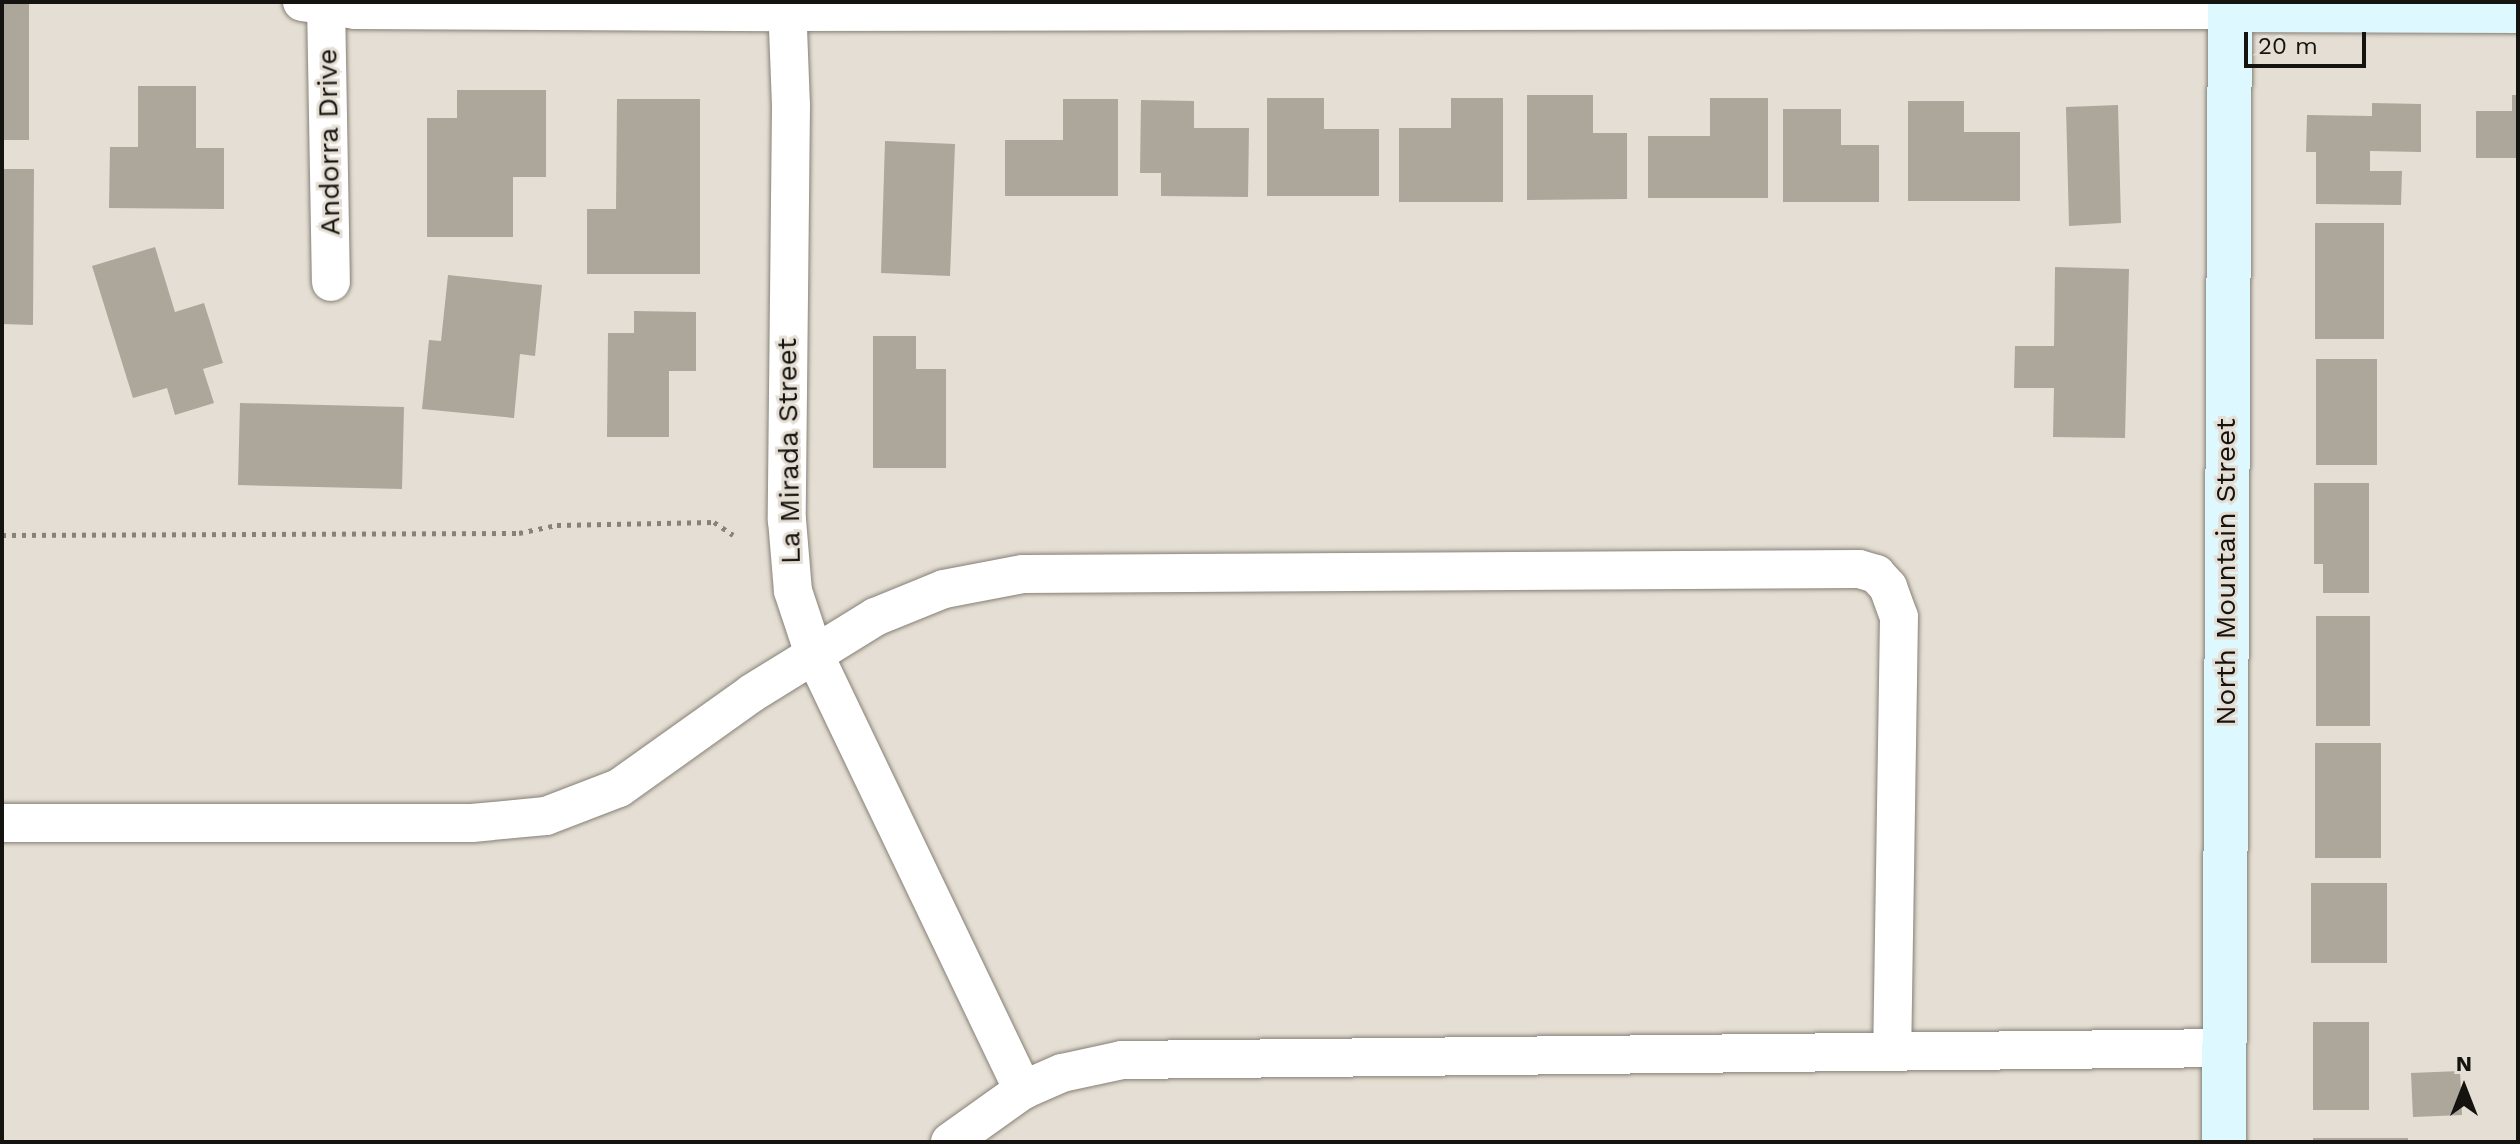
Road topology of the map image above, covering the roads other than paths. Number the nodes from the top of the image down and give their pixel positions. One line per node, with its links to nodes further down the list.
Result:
1 (318, 4): 3 (street); 6 (street, Andorra Drive)
2 (2230, 6): 4 (street); 5 (street); 9 (street, North Mountain Street)
3 (787, 7): 4 (street); 7 (street, La Mirada Street)
4 (1246, 7)
5 (2518, 11)
6 (331, 282)
7 (814, 654): 8 (street); 10 (street); 11 (street, La Mirada Street)
8 (2, 823)
9 (2225, 1048): 10 (street); 13 (street, North Mountain Street)
10 (1892, 1052): 11 (street)
11 (1023, 1090): 12 (street)
12 (950, 1142)
13 (2224, 1142)

